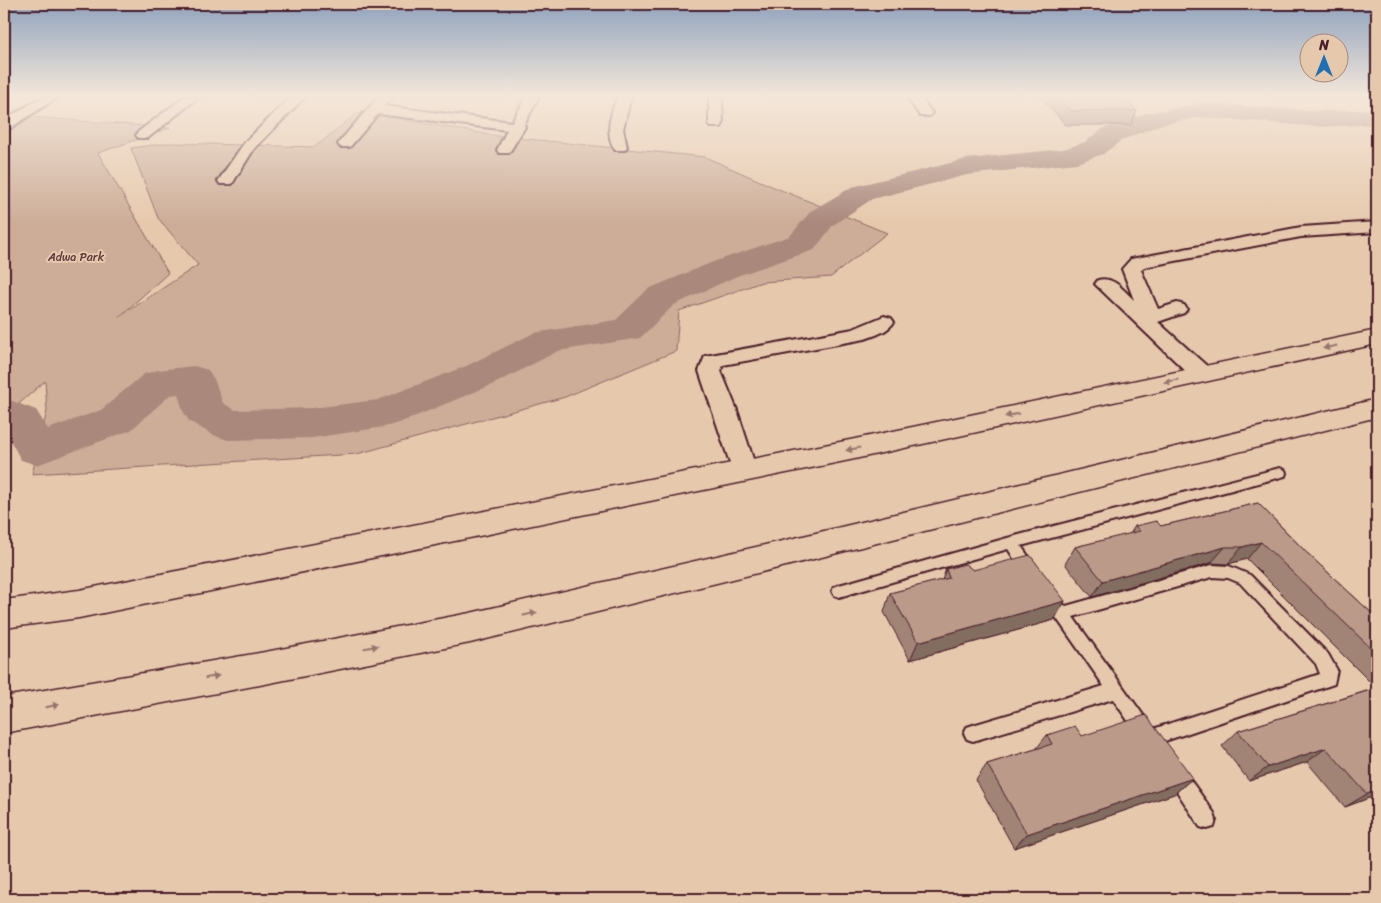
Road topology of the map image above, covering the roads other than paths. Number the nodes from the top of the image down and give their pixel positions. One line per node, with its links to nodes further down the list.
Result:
1 (256, 139): 8 (street)
2 (350, 139): 5 (street)
3 (511, 139): 7 (street)
4 (615, 139): 6 (street)
5 (346, 144)
6 (620, 147)
7 (504, 150)
8 (226, 181)
9 (1377, 227): 12 (street)
10 (1105, 284): 12 (street)
11 (1177, 308): 12 (street)
12 (1148, 319): 15 (street)
13 (884, 322): 17 (street)
14 (1377, 337): 15 (main road, one-way to 15)
15 (1202, 374): 17 (main road, one-way to 17)
16 (1377, 408): 26 (main road, one-way to 16)
17 (744, 470): 23 (main road)
18 (1280, 473): 19 (lane)
19 (1011, 543): 20 (lane); 21 (lane)
20 (1040, 582)
21 (839, 591)
22 (1051, 598): 24 (lane)
23 (4, 614)
24 (1062, 614): 25 (lane); 28 (lane)
25 (1116, 690): 27 (lane); 28 (lane)
26 (4, 715)
27 (973, 733)
28 (1150, 738): 29 (lane)
29 (1207, 820)

